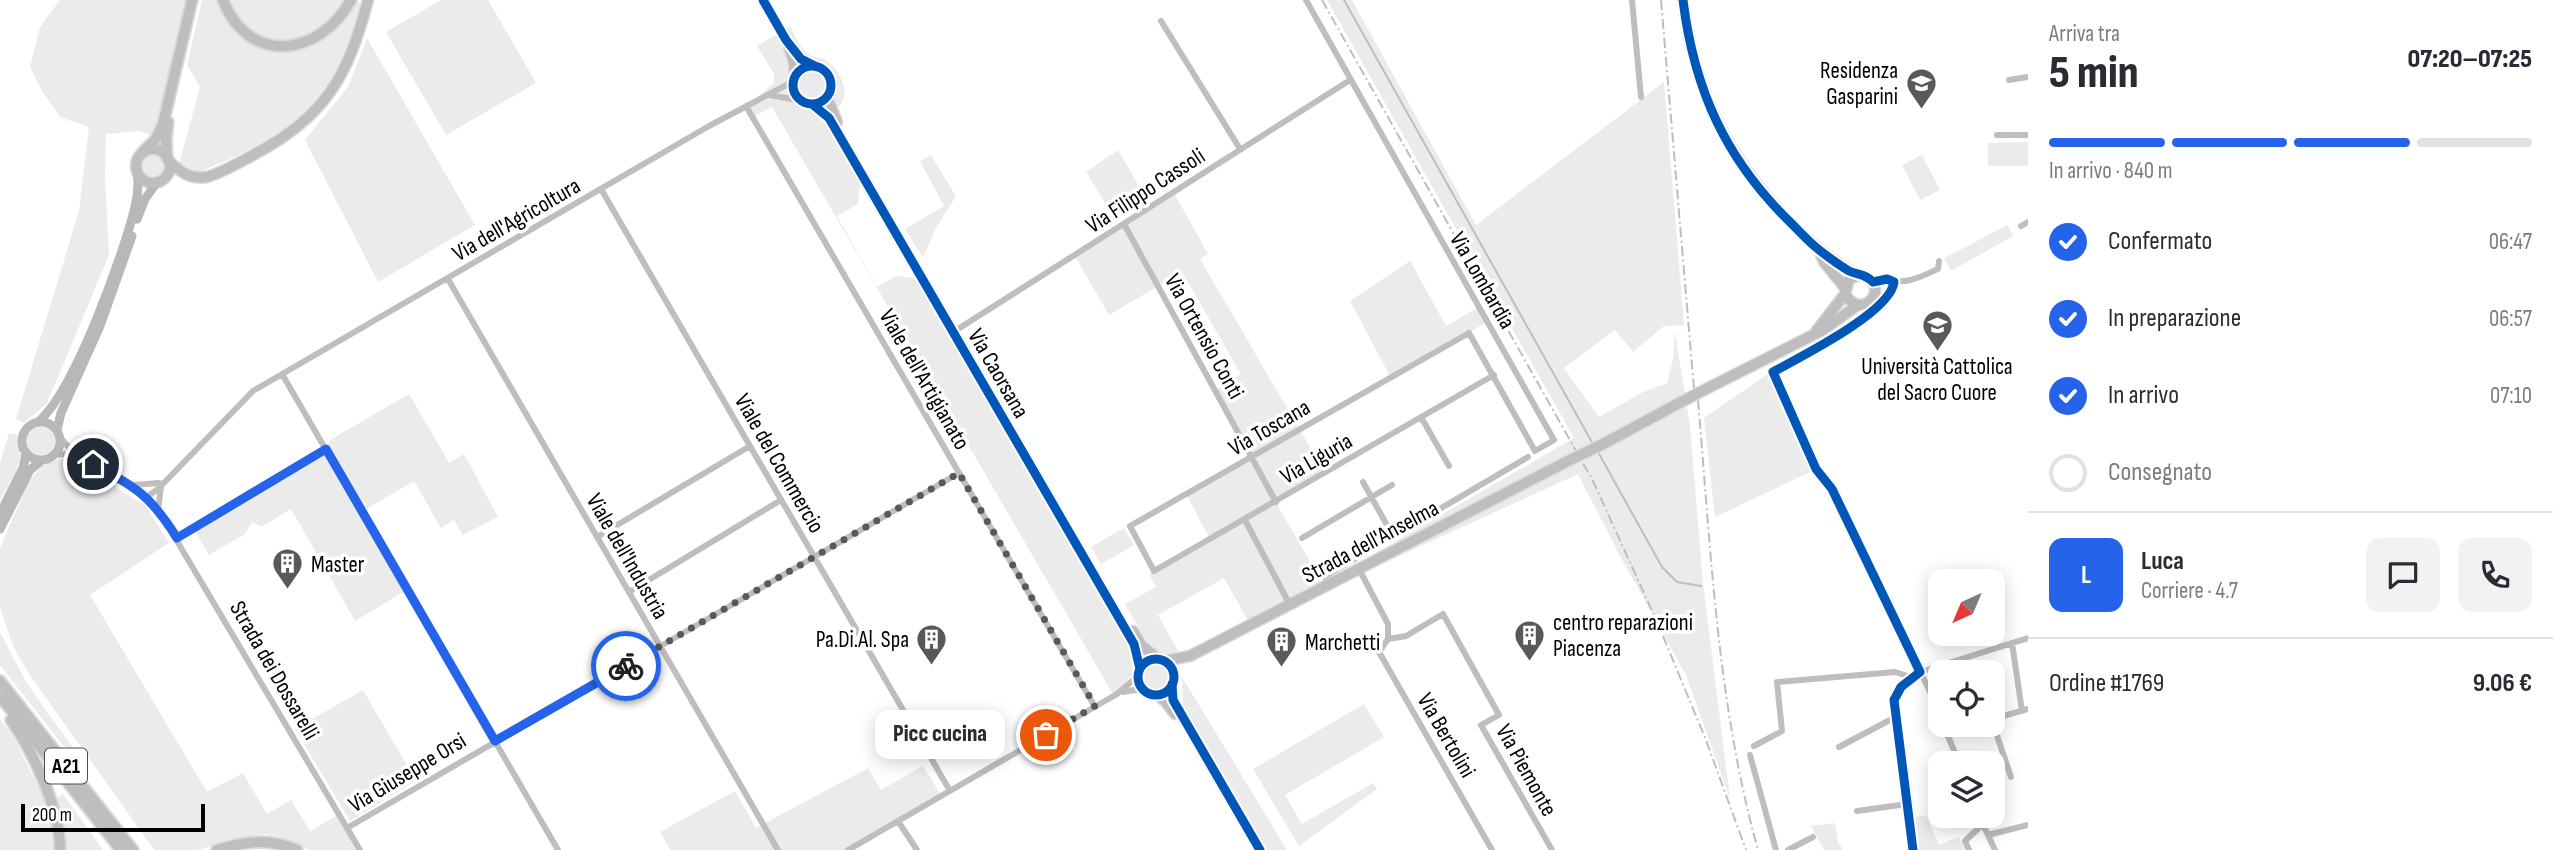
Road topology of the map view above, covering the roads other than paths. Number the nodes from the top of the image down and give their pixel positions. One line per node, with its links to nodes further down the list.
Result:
1 (195, 0): 24 (highway); 25 (highway)
2 (223, 0): 3 (highway)
3 (351, 0)
4 (368, 0): 27 (main road)
5 (763, 0): 10 (main road)
6 (1306, 0): 14 (street, Via Lombardia)
7 (1632, 0): 18 (street)
8 (1683, 0): 33 (main road)
9 (1161, 21): 23 (street)
10 (786, 40): 11 (main road); 13 (main road)
11 (817, 67): 13 (main road); 17 (main road)
12 (2028, 77): 15 (street)
13 (795, 79): 16 (street, Via dell'Agricoltura); 19 (main road)
14 (1350, 80): 23 (street, Via Filippo Cassoli); 44 (street, Via Lombardia)
15 (2009, 80)
16 (768, 94): 19 (street); 20 (street, Via dell'Agricoltura)
17 (827, 97): 19 (main road); 40 (main road, Via Caorsana)
18 (1641, 97)
19 (807, 103): 89 (main road, Via Caorsana)
20 (746, 106): 29 (street, Via dell'Agricoltura); 57 (street, Viale dell'Artigianato)
21 (1997, 135): 22 (street)
22 (2028, 135)
23 (1240, 149): 31 (street, Via Filippo Cassoli)
24 (143, 152): 25 (main road); 26 (main road)
25 (168, 159): 27 (main road); 28 (main road)
26 (136, 170): 28 (main road); 46 (main road)
27 (199, 178): 28 (main road)
28 (159, 181): 47 (main road)
29 (601, 189): 36 (street, Via dell'Agricoltura); 48 (street, Viale del Commercio)
30 (2028, 222): 32 (street)
31 (1124, 224): 40 (street, Via Filippo Cassoli); 53 (street, Via Ortensio Conti)
32 (2021, 226)
33 (1818, 249): 35 (main road); 38 (main road)
34 (1940, 261): 37 (street)
35 (1859, 275): 37 (main road); 38 (main road)
36 (448, 279): 43 (street, Via dell'Agricoltura); 71 (street, Viale dell'Industria)
37 (1873, 282): 39 (main road)
38 (1845, 291): 39 (main road); 42 (main road)
39 (1858, 305): 42 (main road)
40 (958, 329): 85 (main road, Via Caorsana)
41 (1469, 333): 44 (street, Via Lombardia); 53 (street, Via Toscana)
42 (1815, 333): 75 (main road, Strada dell'Anselma, bridge)
43 (282, 374): 49 (street); 59 (street)
44 (1494, 375): 45 (street, Via Liguria)
45 (1421, 417): 56 (street); 65 (street, Via Liguria)
46 (38, 422): 47 (main road); 51 (main road)
47 (59, 434): 50 (street); 52 (main road)
48 (750, 446): 64 (street, Viale del Commercio); 71 (street)
49 (326, 449): 72 (street); 103 (street)
50 (73, 453): 52 (street); 60 (street, Strada dei Dossarelli)
51 (26, 454): 55 (main road); 67 (main road)
52 (55, 454): 55 (main road)
53 (1251, 457): 65 (street, Via Ortensio Conti); 76 (street, Via Toscana)
54 (1528, 457): 70 (street)
55 (41, 461): 69 (main road)
56 (1449, 466)
57 (959, 473): 74 (street, Via Giuseppe Orsi); 98 (street, Viale dell'Artigianato)
58 (1363, 482): 63 (street)
59 (162, 483): 60 (street); 62 (street); 66 (street)
60 (132, 485): 62 (street, Strada dei Dossarelli)
61 (1392, 485): 63 (street)
62 (147, 497): 66 (street, Strada dei Dossarelli)
63 (1371, 498): 70 (street); 73 (street)
64 (781, 500): 74 (street, Viale del Commercio); 78 (street)
65 (1276, 502): 68 (street, Via Liguria)
66 (158, 509): 72 (street, Strada dei Dossarelli)
67 (0, 514)
68 (1245, 520): 76 (street, Via Liguria); 79 (street)
69 (0, 529)
70 (1393, 536): 77 (street)
71 (597, 537): 78 (street, Viale dell'Industria)
72 (177, 538): 113 (street, Strada dei Dossarelli)
73 (1302, 538)
74 (814, 556): 83 (street, Via Giuseppe Orsi); 108 (street, Viale del Commercio)
75 (1359, 569): 79 (main road, Strada dell'Anselma); 81 (street)
76 (1154, 571)
77 (1324, 578)
78 (629, 592): 83 (street, Viale dell'Industria)
79 (1290, 605): 84 (main road, Strada dell'Anselma)
80 (2028, 638): 82 (street)
81 (1388, 639): 130 (street, Via Bertolini); 131 (street, Via Piemonte)
82 (2012, 643): 86 (street); 99 (street)
83 (660, 646): 103 (street, Via Giuseppe Orsi); 125 (street, Viale dell'Industria)
84 (1190, 656): 85 (main road, Strada dell'Anselma); 91 (main road, Strada dell'Anselma)
85 (1161, 660): 89 (main road); 91 (main road)
86 (1959, 660)
87 (1928, 670): 88 (street)
88 (1920, 672): 90 (street); 93 (street)
89 (1139, 673): 94 (main road); 95 (street)
90 (1911, 677): 101 (street); 104 (street)
91 (1173, 679): 94 (main road); 129 (main road)
92 (0, 681): 120 (highway, A21)
93 (1928, 686)
94 (1151, 693): 95 (street); 128 (main road)
95 (1117, 694): 98 (street)
96 (0, 696): 119 (highway, A21)
97 (0, 705): 118 (highway)
98 (1095, 706): 108 (street)
99 (2025, 710): 100 (street)
100 (2005, 718)
101 (1896, 720): 105 (street); 109 (street)
102 (1998, 737): 107 (street)
103 (495, 741): 113 (street, Via Giuseppe Orsi); 124 (street)
104 (1754, 746)
105 (1839, 747)
106 (1750, 755): 132 (street)
107 (2011, 777)
108 (950, 791): 111 (street)
109 (1907, 804): 110 (street); 134 (street)
110 (1857, 811)
111 (898, 821): 126 (street); 127 (street)
112 (2028, 825): 116 (street)
113 (347, 828): 123 (street, Strada dei Dossarelli)
114 (1979, 828): 135 (street)
115 (1985, 828): 116 (street)
116 (1988, 835): 136 (street)
117 (1813, 837): 133 (street)
118 (60, 850)
119 (121, 850)
120 (132, 850)
121 (217, 850): 122 (highway)
122 (297, 850)
123 (360, 850)
124 (558, 850)
125 (778, 850)
126 (848, 850)
127 (917, 850)
128 (1253, 850)
129 (1260, 850)
130 (1492, 850)
131 (1552, 850)
132 (1776, 850)
133 (1788, 850)
134 (1913, 850)
135 (1969, 850)
136 (1995, 850)

